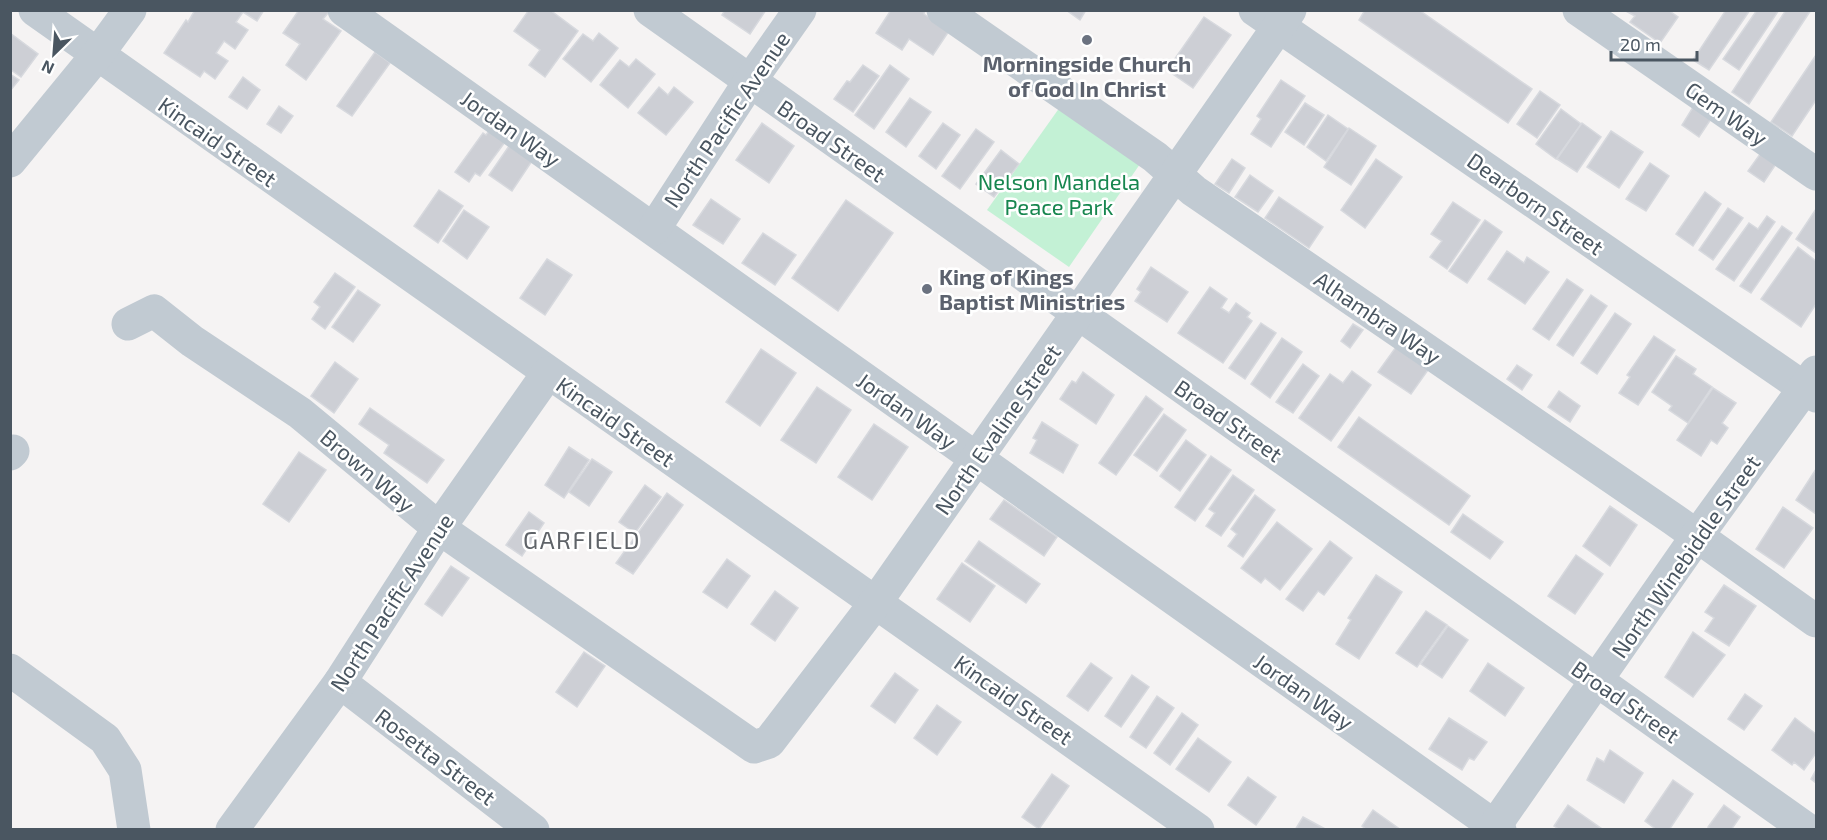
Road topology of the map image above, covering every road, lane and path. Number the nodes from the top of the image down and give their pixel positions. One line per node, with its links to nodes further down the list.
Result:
1 (35, 10): 9 (street, Kincaid Street)
2 (130, 10): 9 (street)
3 (344, 10): 14 (street, Jordan Way)
4 (650, 10): 10 (street, Broad Street)
5 (800, 10): 10 (street, North Pacific Avenue)
6 (943, 10): 12 (street, Alhambra Way)
7 (1578, 10): 13 (street, Gem Way)
8 (1275, 16): 12 (street, North Evaline Street); 18 (street, Dearborn Street)
9 (97, 55): 11 (street); 17 (street, Kincaid Street)
10 (750, 81): 14 (street, North Pacific Avenue); 15 (street, Broad Street)
11 (10, 161)
12 (1174, 173): 15 (street, North Evaline Street); 21 (street, Alhambra Way)
13 (1816, 174)
14 (654, 229): 19 (street, Jordan Way)
15 (1078, 314): 19 (street, North Evaline Street); 25 (street, Broad Street)
16 (128, 324): 20 (street, Brown Way)
17 (548, 374): 20 (street, North Pacific Avenue); 22 (street, Kincaid Street)
18 (1813, 386): 21 (street, North Winebiddle Street)
19 (977, 459): 22 (street, North Evaline Street); 28 (street, Jordan Way)
20 (439, 528): 26 (street, North Pacific Avenue); 27 (street, Brown Way)
21 (1696, 536): 23 (street, Alhambra Way); 25 (street, North Winebiddle Street)
22 (876, 602): 27 (street, North Evaline Street); 32 (street, Kincaid Street)
23 (1816, 621)
24 (10, 670): 30 (street)
25 (1597, 680): 28 (street, North Winebiddle Street); 33 (street, Broad Street)
26 (340, 682): 29 (street, North Pacific Avenue); 31 (street, Rosetta Street)
27 (754, 747)
28 (1496, 828)
29 (233, 829)
30 (134, 830)
31 (533, 830)
32 (1198, 830)
33 (1808, 830)

